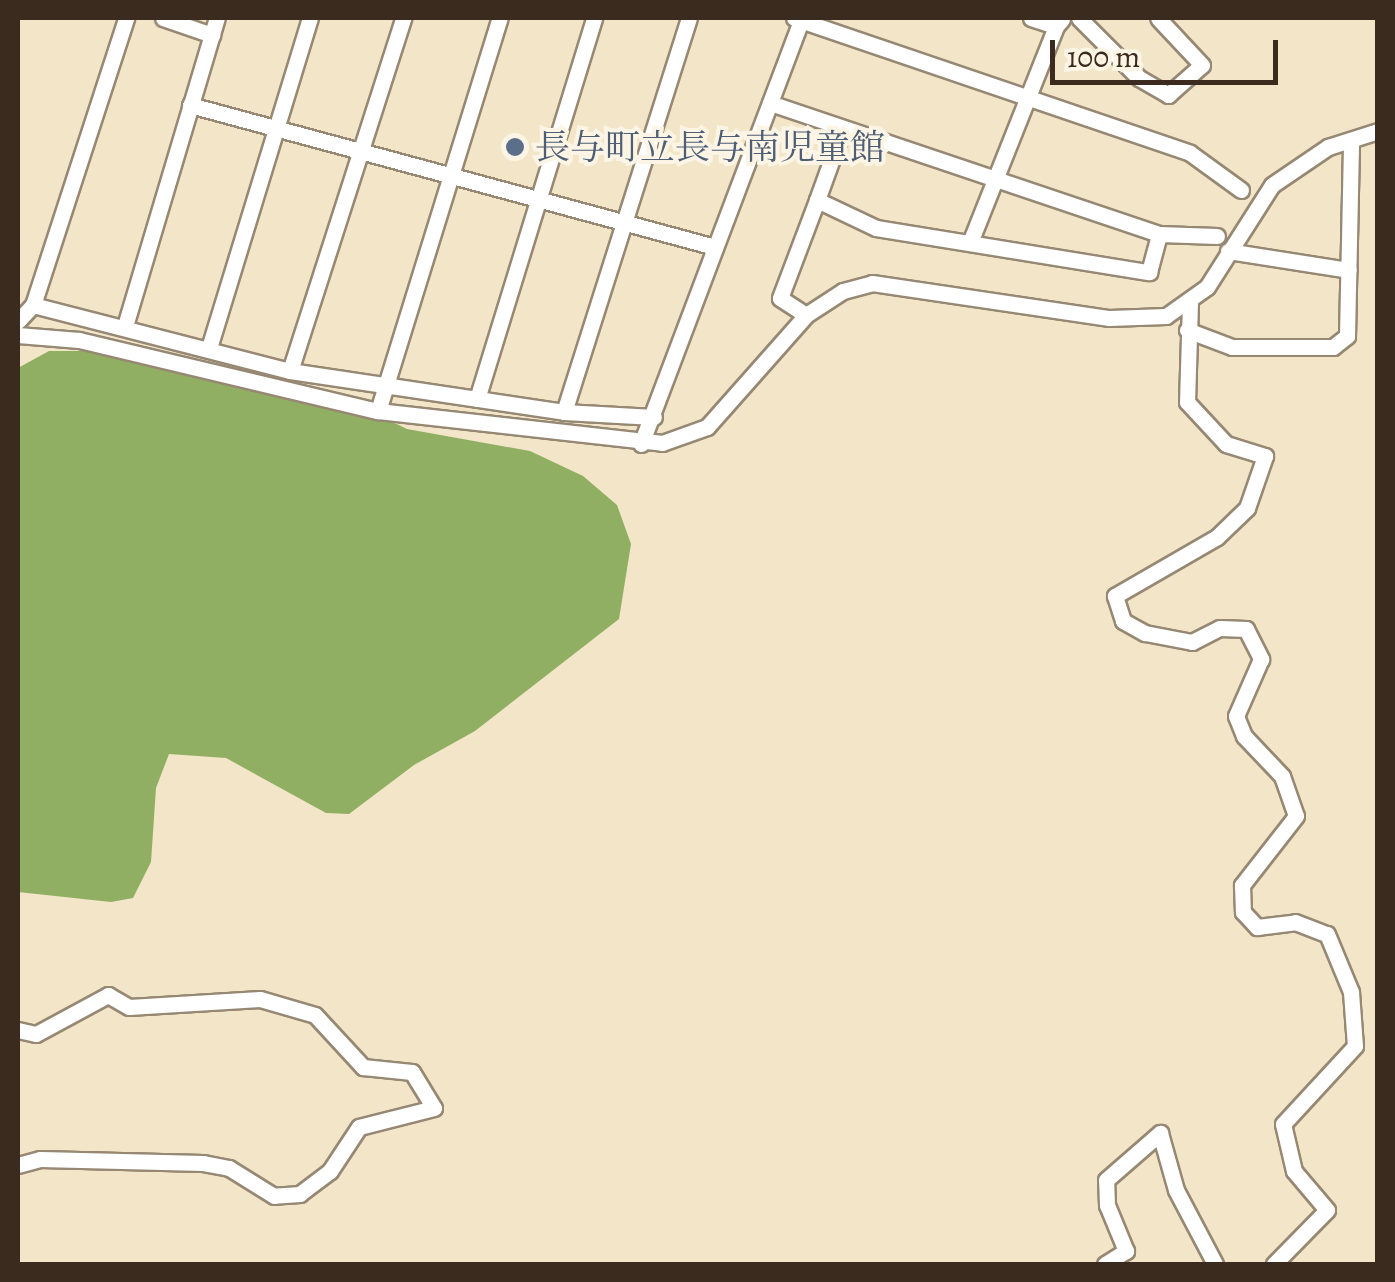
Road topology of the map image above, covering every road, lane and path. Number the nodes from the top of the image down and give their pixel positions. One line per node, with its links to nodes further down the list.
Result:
1 (126, 18): 36 (street)
2 (162, 18): 14 (street)
3 (217, 18): 14 (street)
4 (310, 18): 20 (street)
5 (404, 18): 22 (street)
6 (500, 18): 23 (street)
7 (594, 18): 26 (street)
8 (689, 18): 28 (street)
9 (799, 18): 15 (street); 16 (street)
10 (1030, 18): 13 (street)
11 (1080, 18): 12 (street)
12 (1158, 18)
13 (1059, 22): 15 (street)
14 (212, 35): 17 (street)
15 (1024, 98): 24 (street); 25 (street)
16 (770, 103): 18 (street); 32 (street)
17 (190, 105): 20 (street); 39 (street)
18 (842, 131): 24 (street); 27 (street)
19 (1378, 131): 21 (street)
20 (274, 132): 22 (street); 42 (street)
21 (1352, 140): 33 (street); 34 (street)
22 (360, 155): 23 (street); 43 (street)
23 (450, 179): 26 (street); 44 (street)
24 (995, 181): 29 (street); 31 (street)
25 (1241, 190)
26 (538, 200): 28 (street); 45 (street)
27 (816, 200): 31 (street); 37 (street)
28 (626, 222): 32 (street); 47 (street)
29 (1159, 234): 30 (street); 31 (street)
30 (1216, 236)
31 (971, 240)
32 (715, 247): 48 (street)
33 (1228, 251): 34 (street); 35 (street)
34 (1348, 270): 40 (street)
35 (1190, 302): 37 (street); 40 (street)
36 (32, 305): 38 (street); 39 (street)
37 (806, 315): 49 (street)
38 (18, 321)
39 (125, 326): 42 (street)
40 (1186, 330): 54 (street)
41 (18, 336): 46 (street)
42 (209, 348): 43 (street)
43 (290, 372): 44 (street)
44 (386, 384): 45 (street); 46 (street)
45 (477, 398): 47 (street)
46 (378, 411): 49 (street)
47 (564, 412): 48 (street)
48 (654, 417): 49 (street)
49 (641, 444)
50 (18, 1030): 51 (street)
51 (18, 1165)
52 (1105, 1264): 53 (street)
53 (1214, 1264)
54 (1274, 1264)

